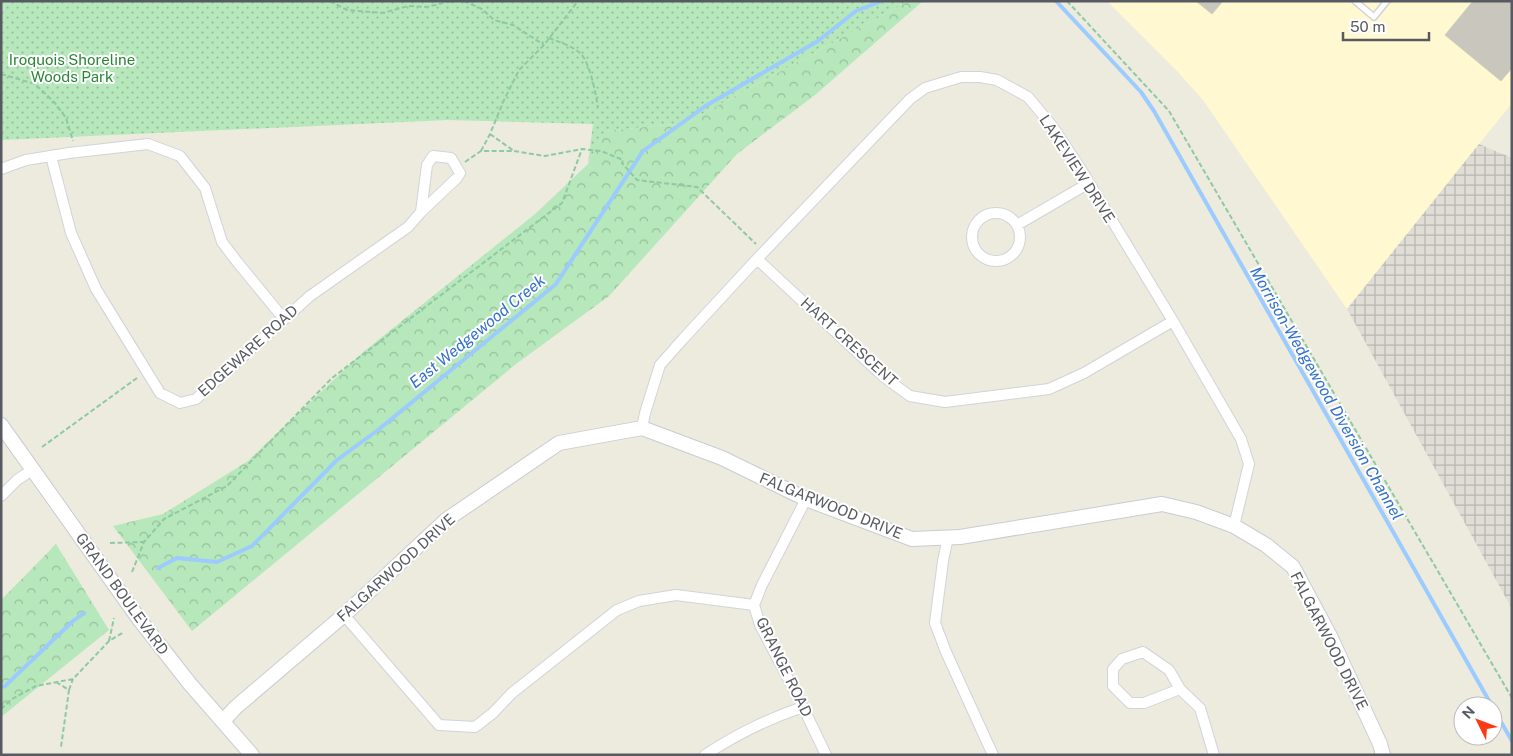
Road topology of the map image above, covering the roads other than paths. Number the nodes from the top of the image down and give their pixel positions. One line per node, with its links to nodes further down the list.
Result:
1 (1355, 1): 2 (lane)
2 (1387, 1)
3 (51, 156): 4 (street); 9 (street); 9 (street, EDGEWARE ROAD)
4 (1, 169)
5 (1089, 183): 7 (street); 8 (street, LAKEVIEW DRIVE); 10 (street, LAKEVIEW DRIVE)
6 (421, 212): 6 (street, EDGEWARE ROAD); 9 (street, EDGEWARE ROAD)
7 (1017, 225): 7 (street)
8 (757, 259): 10 (street, HART CRESCENT); 12 (street, LAKEVIEW DRIVE)
9 (284, 319)
10 (1173, 321): 16 (street, LAKEVIEW DRIVE)
11 (1, 425): 13 (street, GRAND BOULEVARD)
12 (642, 428): 15 (street, FALGARWOOD DRIVE); 19 (street, FALGARWOOD DRIVE)
13 (32, 470): 14 (street); 22 (street, GRAND BOULEVARD)
14 (1, 496)
15 (806, 498): 17 (street, FALGARWOOD DRIVE); 18 (street, GRANGE ROAD)
16 (1234, 526): 17 (street, FALGARWOOD DRIVE); 28 (street, FALGARWOOD DRIVE)
17 (948, 537): 26 (street)
18 (754, 605): 19 (street); 21 (street, GRANGE ROAD)
19 (344, 614): 22 (street, FALGARWOOD DRIVE)
20 (1180, 689): 20 (street); 27 (street)
21 (803, 706): 24 (street); 25 (street, GRANGE ROAD)
22 (223, 721): 23 (street, GRAND BOULEVARD)
23 (252, 755)
24 (705, 755)
25 (826, 755)
26 (993, 755)
27 (1214, 755)
28 (1383, 755)

